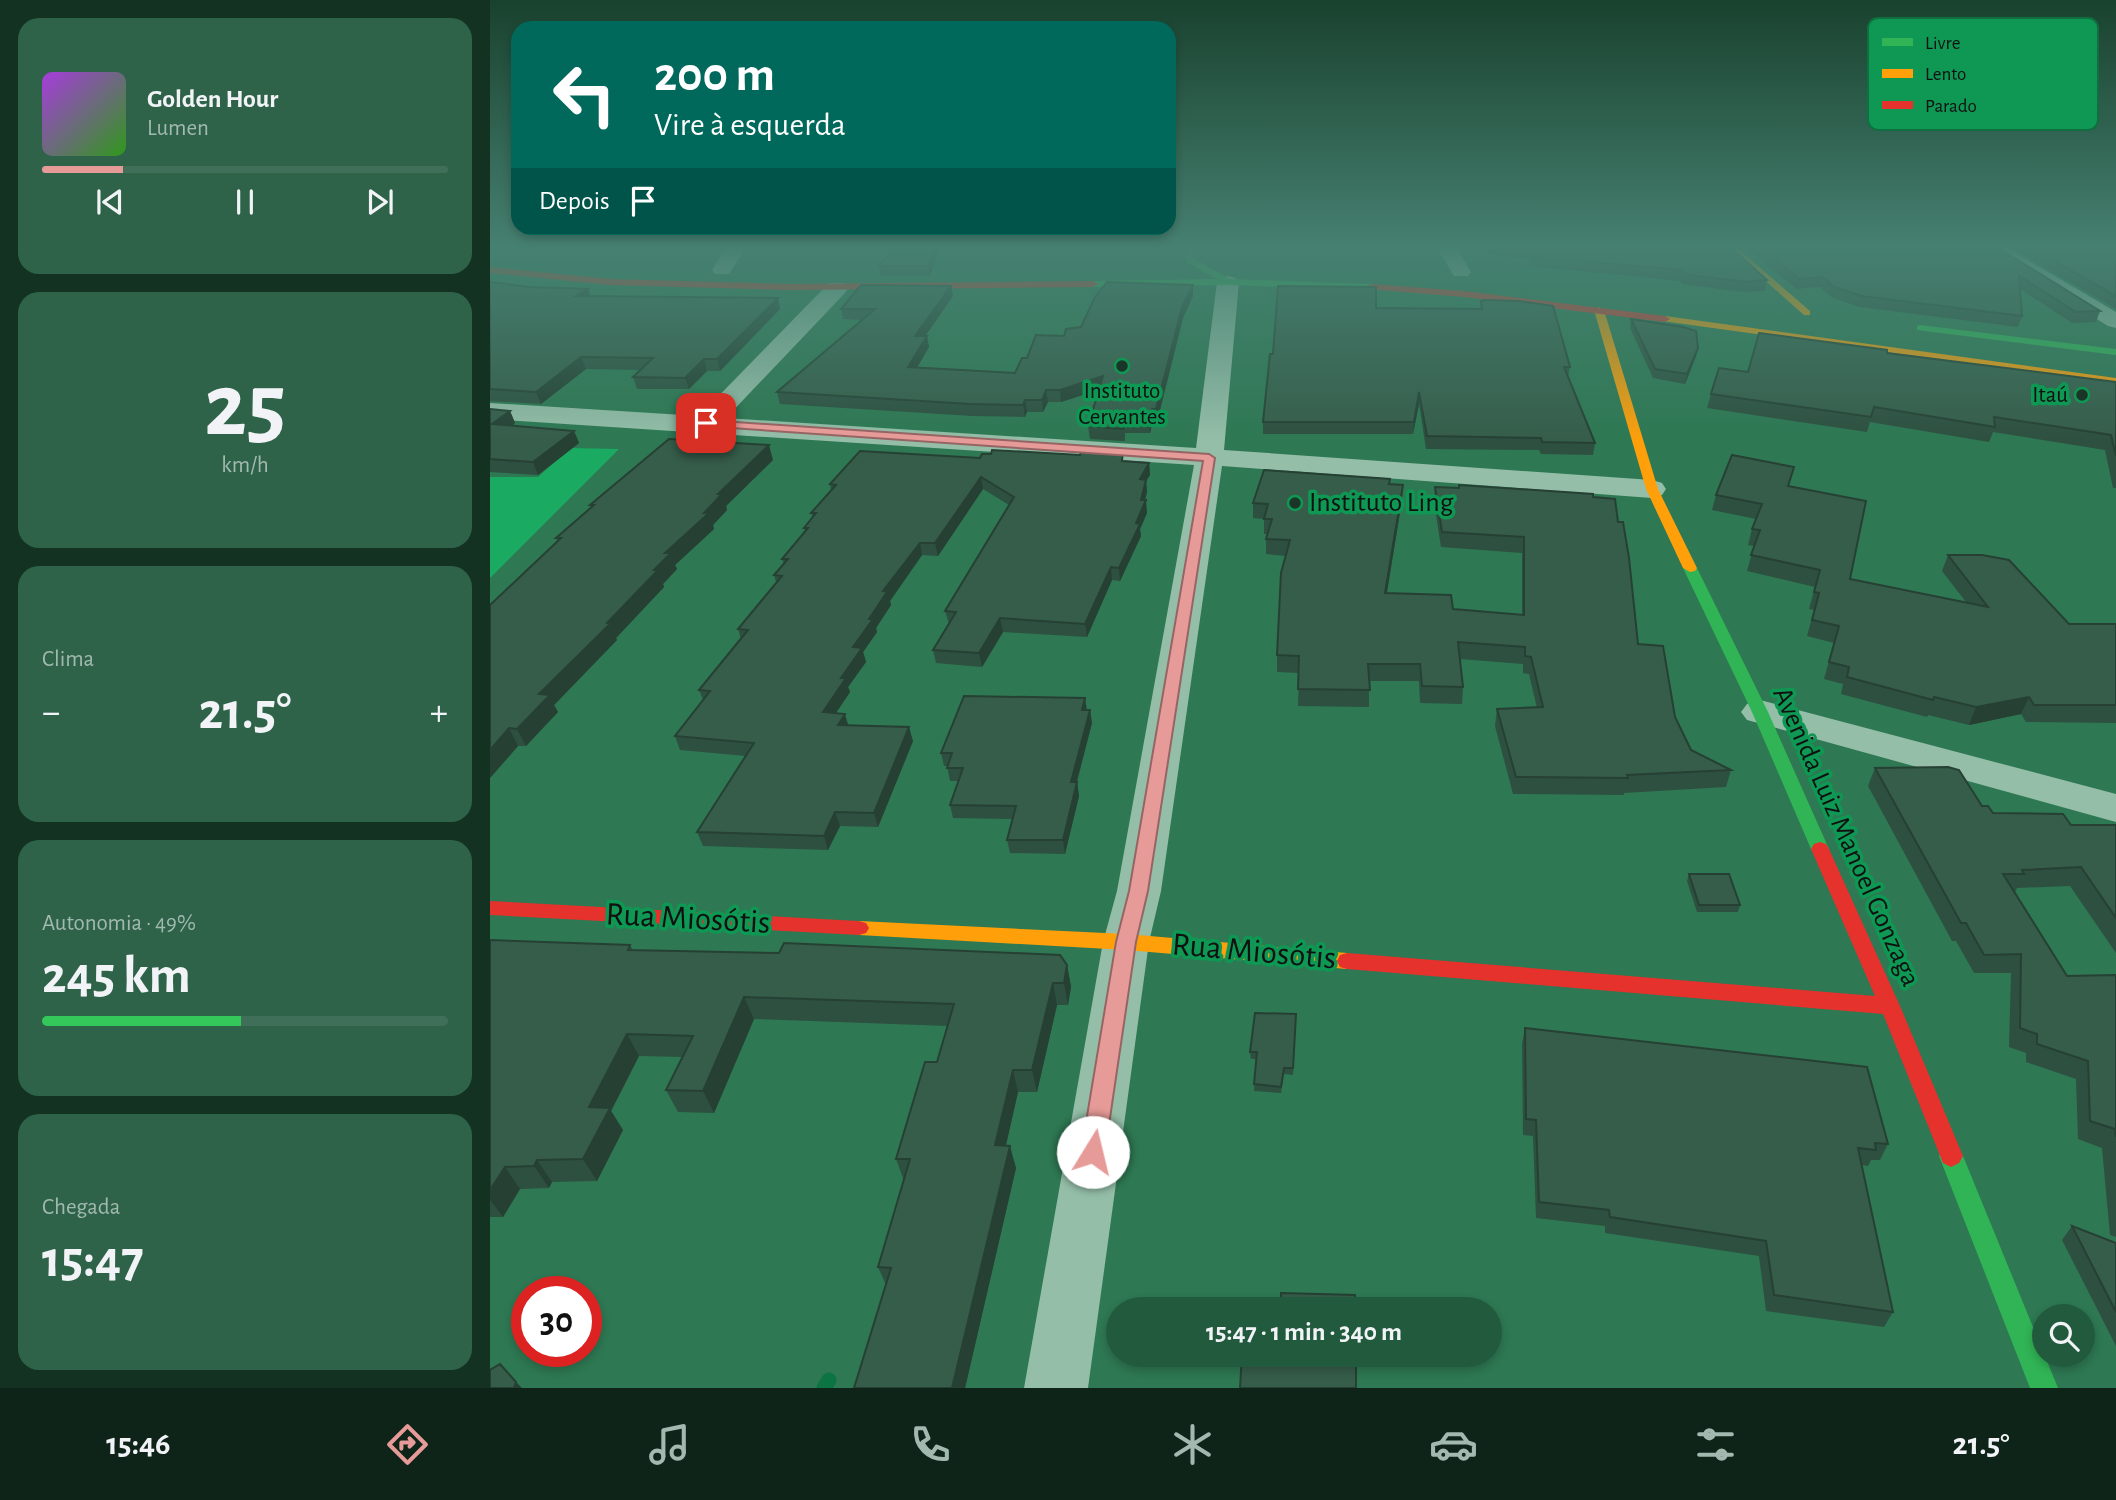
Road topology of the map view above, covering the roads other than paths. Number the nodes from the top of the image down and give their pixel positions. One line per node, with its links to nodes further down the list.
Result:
1 (1598, 310): 15 (main road, Avenida Luiz Manoel Gonzaga)
2 (816, 311): 13 (street)
3 (1220, 311): 14 (street)
4 (1604, 311): 11 (main road)
5 (1786, 311): 6 (main road)
6 (1809, 311)
7 (2099, 311): 8 (street)
8 (2116, 321)
9 (1901, 325): 10 (main road)
10 (2116, 352)
11 (2116, 381)
12 (490, 411): 13 (street)
13 (706, 423): 14 (street)
14 (1209, 458): 15 (street); 19 (street)
15 (1652, 489): 16 (main road, Avenida Luiz Manoel Gonzaga)
16 (1760, 712): 17 (street); 20 (main road, Avenida Luiz Manoel Gonzaga)
17 (2116, 808)
18 (490, 908): 19 (main road, Rua Miosótis)
19 (1126, 942): 20 (main road, Rua Miosótis); 21 (street)
20 (1890, 1006): 22 (main road, Avenida Luiz Manoel Gonzaga)
21 (1056, 1388)
22 (2044, 1388)

